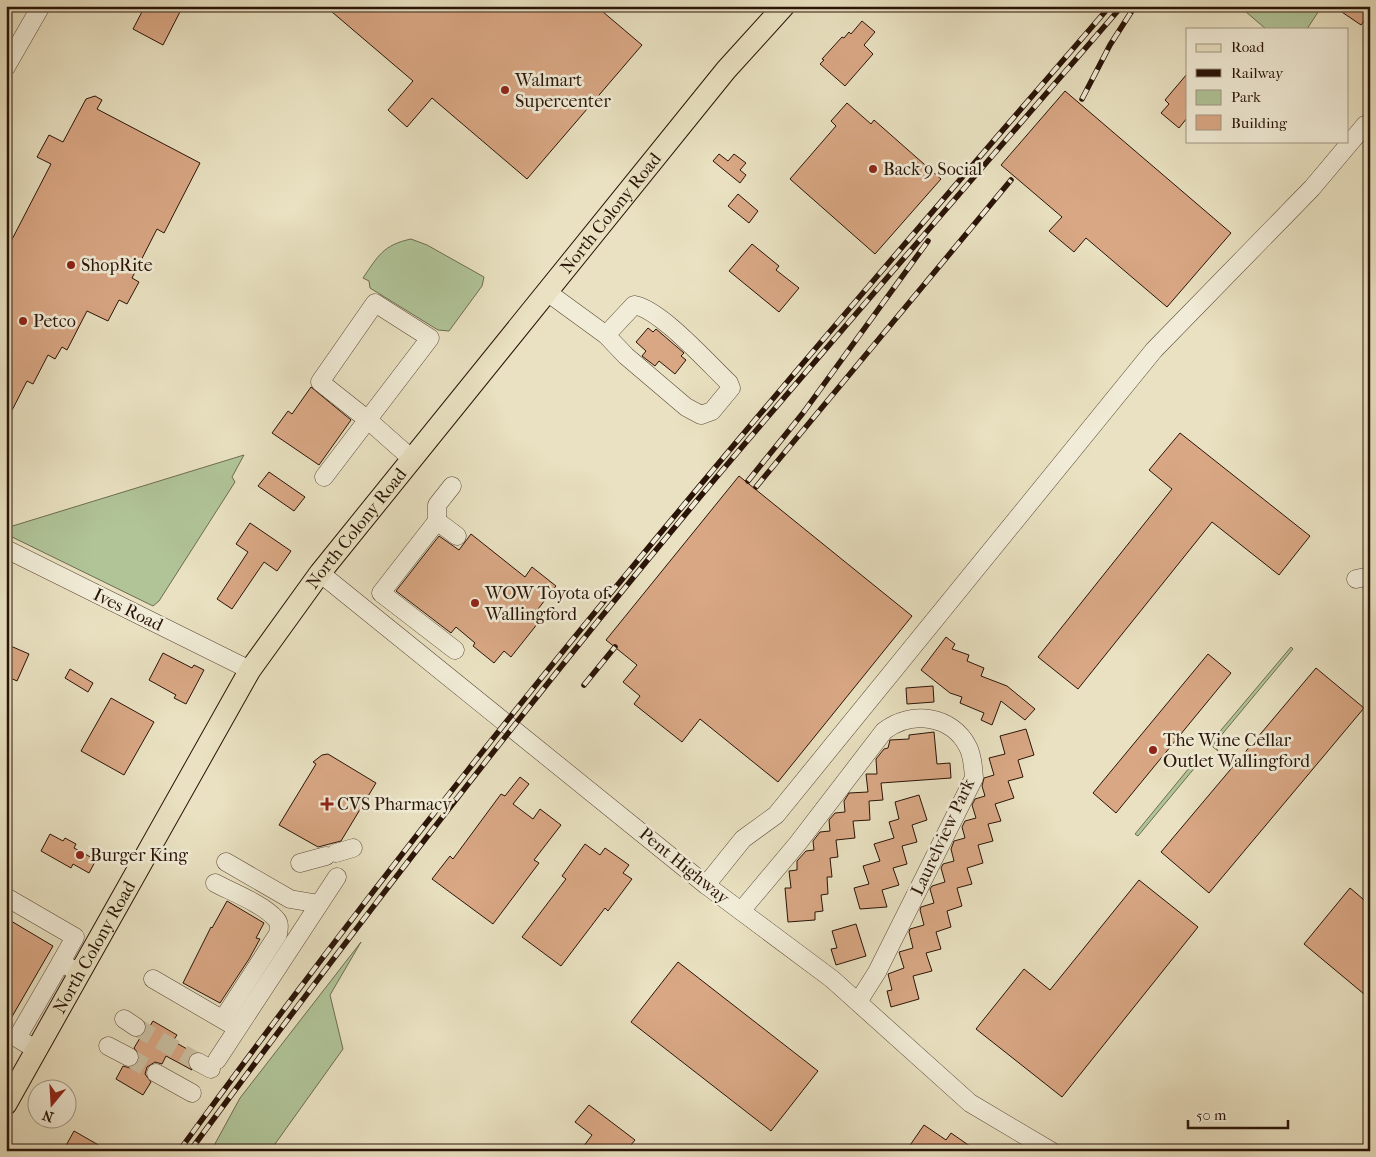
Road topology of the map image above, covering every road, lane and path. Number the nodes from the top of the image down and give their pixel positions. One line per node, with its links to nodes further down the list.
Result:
1 (41, 6): 3 (street)
2 (784, 6): 5 (main road, North Colony Road)
3 (6, 67)
4 (1365, 125): 22 (street)
5 (547, 292): 6 (street); 8 (main road, North Colony Road)
6 (606, 335): 6 (street)
7 (368, 420): 7 (street); 8 (street); 9 (street)
8 (412, 459): 14 (main road, North Colony Road)
9 (324, 477)
10 (452, 486): 11 (street)
11 (437, 521): 12 (street); 15 (street)
12 (457, 536)
13 (6, 549): 16 (street, Ives Road)
14 (320, 573): 16 (main road, North Colony Road); 22 (street, Pent Highway)
15 (455, 650)
16 (250, 670): 28 (main road, North Colony Road)
17 (353, 848): 19 (street)
18 (226, 862): 24 (street)
19 (300, 863)
20 (337, 877): 24 (street)
21 (215, 883): 26 (street)
22 (706, 885): 25 (street, Pent Highway)
23 (6, 897): 27 (street)
24 (319, 904): 26 (street)
25 (741, 911): 30 (street, Pent Highway); 30 (street, Laurelview Park)
26 (281, 946): 31 (street)
27 (61, 962): 28 (street); 32 (street)
28 (80, 974): 34 (main road, North Colony Road)
29 (153, 978): 31 (street)
30 (858, 1002): 40 (street, Pent Highway)
31 (230, 1023): 36 (street)
32 (11, 1035): 34 (street)
33 (108, 1046): 35 (street)
34 (37, 1050): 39 (main road, North Colony Road)
35 (129, 1057)
36 (209, 1064)
37 (156, 1073): 38 (street)
38 (192, 1093)
39 (6, 1104)
40 (1052, 1151)

